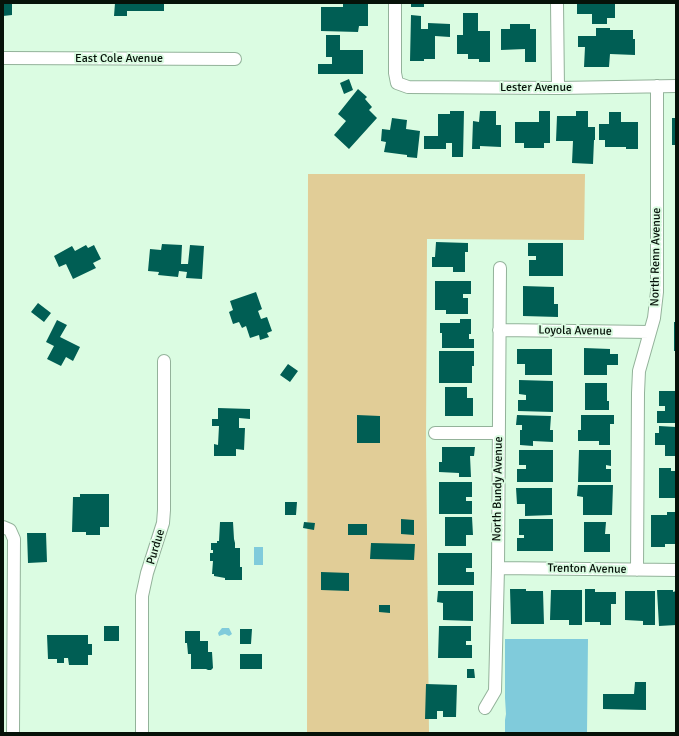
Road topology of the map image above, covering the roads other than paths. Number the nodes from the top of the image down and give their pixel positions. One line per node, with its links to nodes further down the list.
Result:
1 (395, 3): 7 (street, Lester Avenue)
2 (557, 3): 7 (street)
3 (3, 58): 4 (street, East Cole Avenue)
4 (235, 59)
5 (657, 86): 6 (street, Lester Avenue); 7 (street, Lester Avenue); 10 (street, North Renn Avenue)
6 (676, 86)
7 (558, 88)
8 (500, 268): 9 (street, North Bundy Avenue)
9 (499, 330): 10 (street, Loyola Avenue); 12 (street, North Bundy Avenue)
10 (650, 332): 16 (street, North Renn Avenue)
11 (164, 360): 20 (street, Purdue)
12 (499, 433): 13 (street); 15 (street, North Bundy Avenue)
13 (436, 434)
14 (3, 527): 19 (street)
15 (498, 568): 16 (street, Trenton Avenue); 18 (street, North Bundy Avenue)
16 (637, 570): 17 (street, Trenton Avenue)
17 (676, 570)
18 (485, 708)
19 (13, 733)
20 (142, 733)

